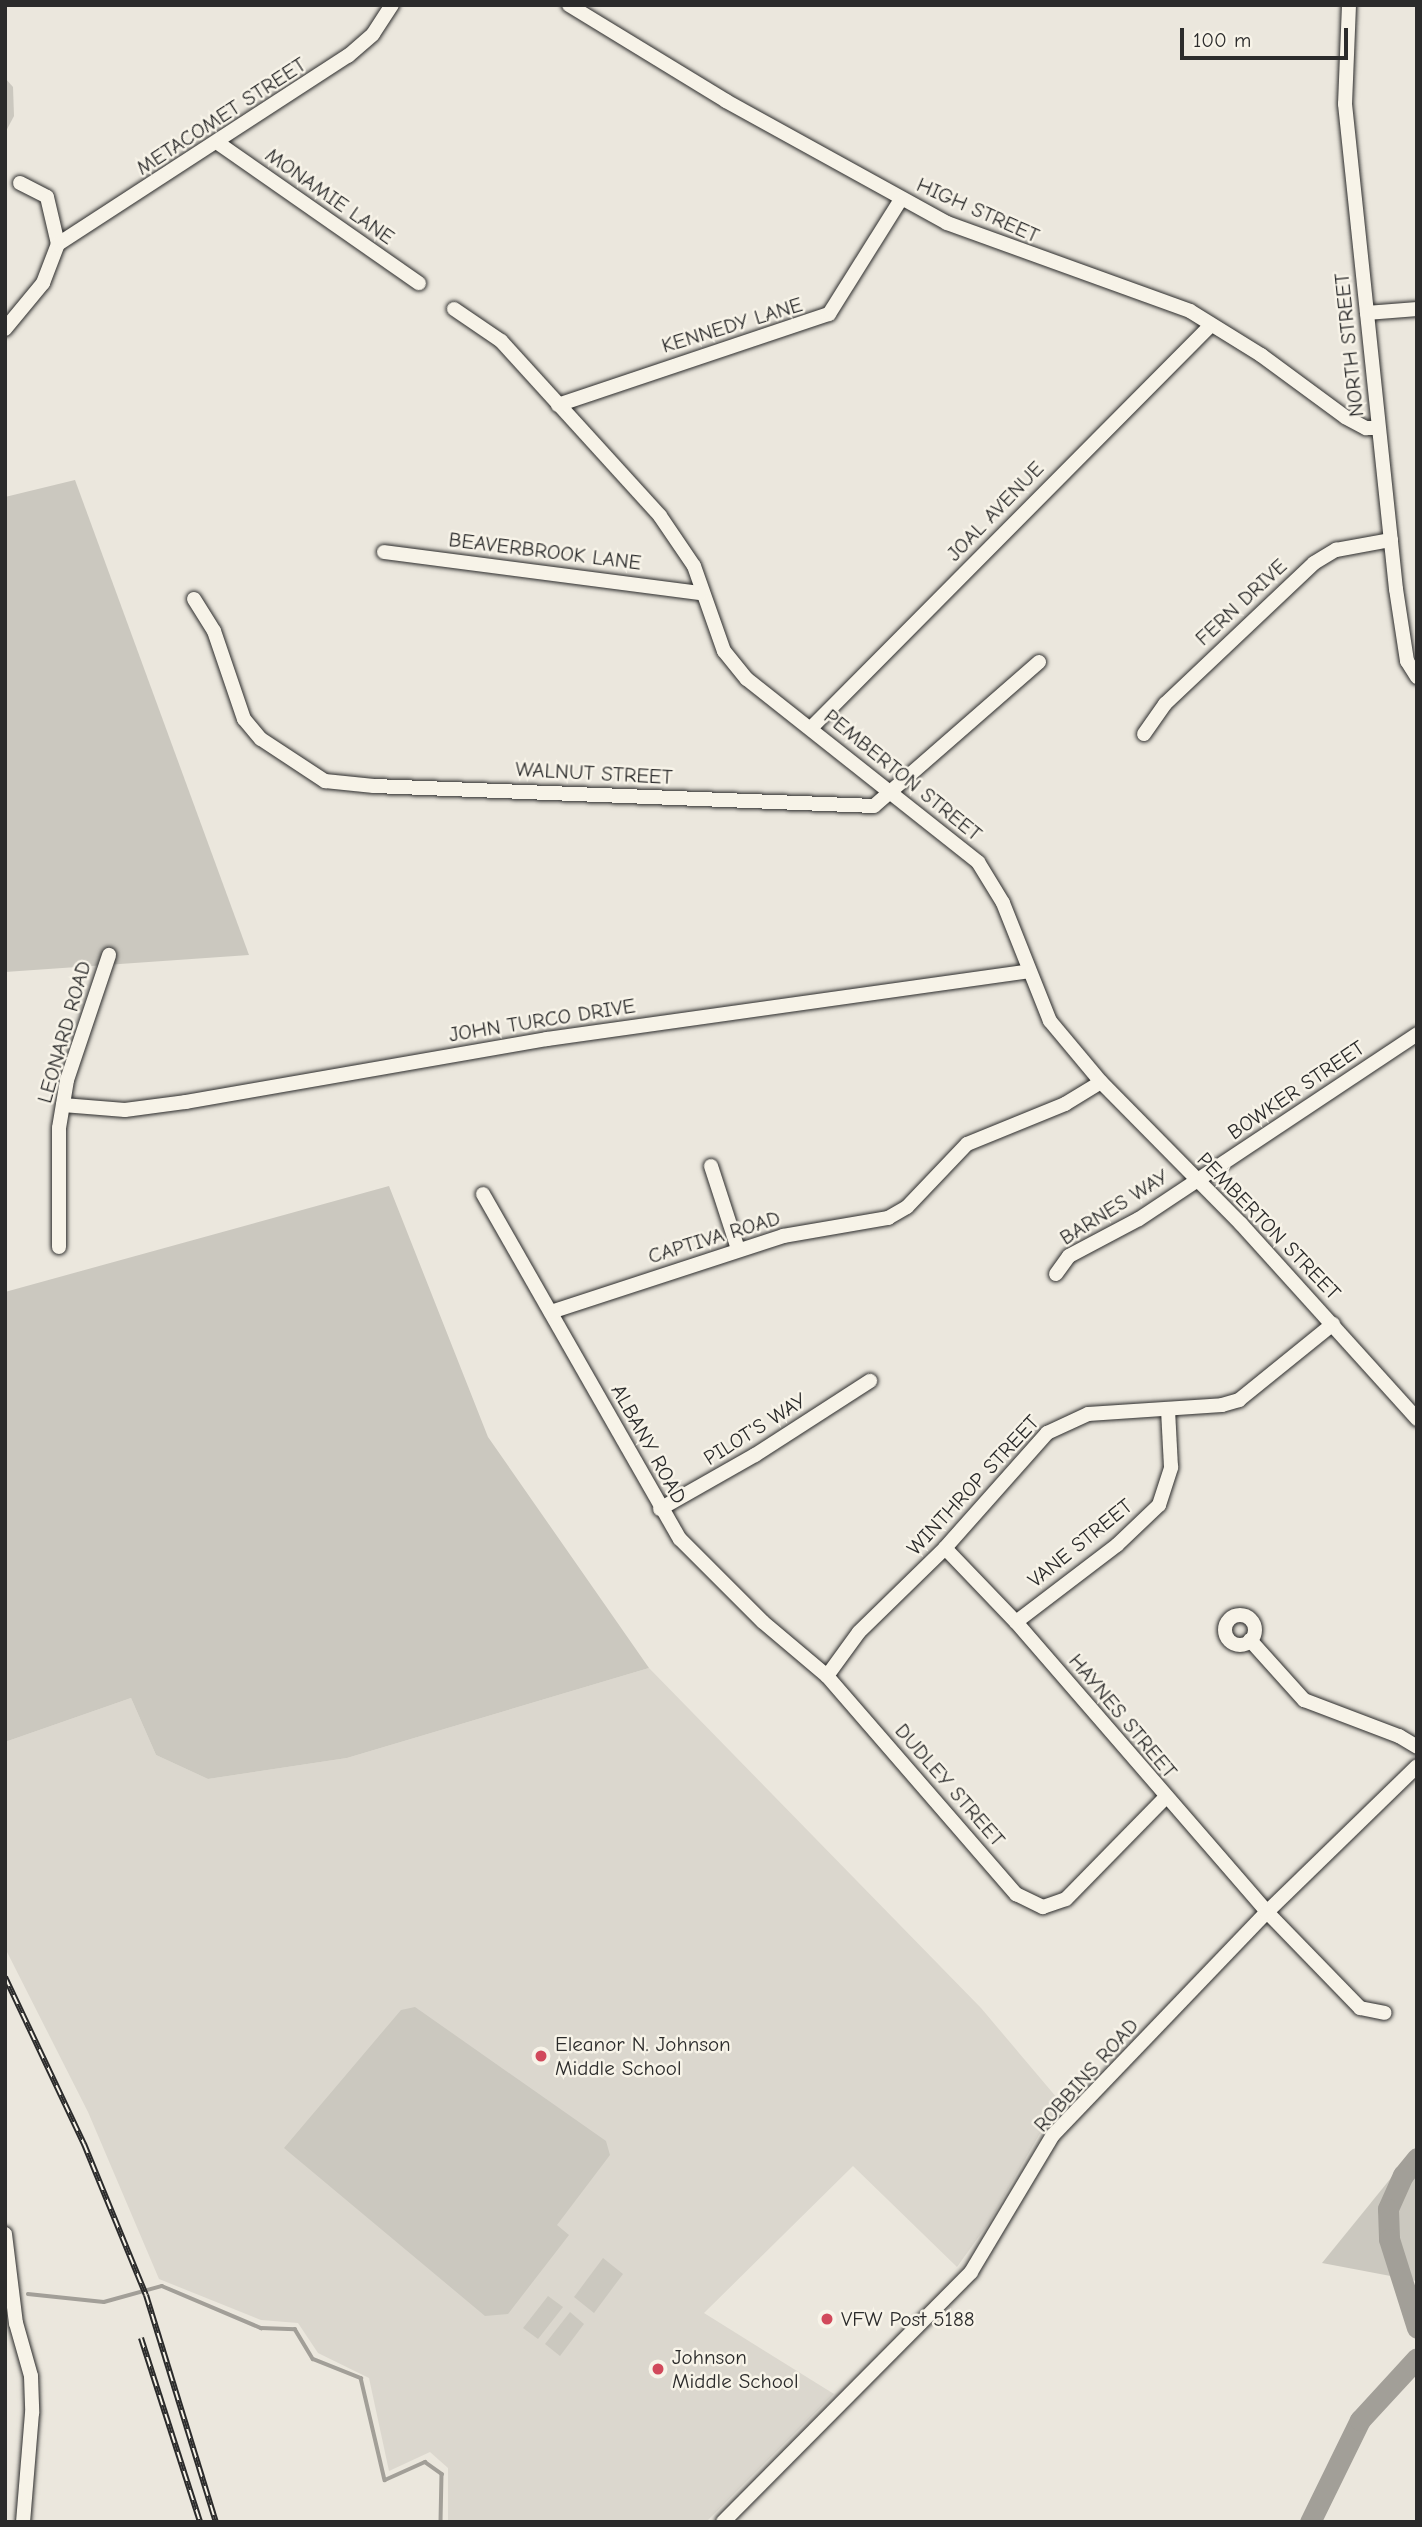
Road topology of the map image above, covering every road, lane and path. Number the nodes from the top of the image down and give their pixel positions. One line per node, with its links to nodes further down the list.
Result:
1 (392, 5): 4 (street, METACOMET STREET)
2 (569, 5): 6 (street, HIGH STREET)
3 (1349, 5): 11 (street, NORTH STREET)
4 (218, 143): 7 (street, METACOMET STREET); 8 (street, MONAMIE LANE)
5 (20, 183): 7 (street)
6 (901, 199): 12 (street, HIGH STREET); 14 (street, KENNEDY LANE)
7 (58, 244): 13 (street)
8 (419, 283)
9 (454, 309): 14 (street, PEMBERTON STREET)
10 (1417, 309): 11 (street)
11 (1367, 313): 15 (street, NORTH STREET)
12 (1211, 325): 15 (street, HIGH STREET); 22 (street, JOAL AVENUE)
13 (5, 329)
14 (558, 405): 18 (street, PEMBERTON STREET)
15 (1378, 428): 16 (street, NORTH STREET)
16 (1391, 540): 21 (street, NORTH STREET); 23 (street, FERN DRIVE)
17 (384, 552): 18 (street, BEAVERBROOK LANE)
18 (701, 593): 22 (street, PEMBERTON STREET)
19 (194, 599): 24 (street, WALNUT STREET)
20 (1039, 662): 24 (street, WALNUT STREET)
21 (1417, 677)
22 (811, 727): 24 (street, PEMBERTON STREET)
23 (1144, 734)
24 (893, 793): 26 (street, PEMBERTON STREET)
25 (109, 955): 29 (street, LEONARD ROAD)
26 (1028, 971): 28 (street, PEMBERTON STREET); 29 (street, JOHN TURCO DRIVE)
27 (1417, 1034): 31 (street, BOWKER STREET)
28 (1101, 1082): 31 (street, PEMBERTON STREET); 34 (street, CAPTIVA ROAD)
29 (63, 1105): 33 (street, LEONARD ROAD)
30 (711, 1166): 34 (street)
31 (1197, 1180): 35 (street, BARNES WAY); 37 (street, PEMBERTON STREET)
32 (483, 1194): 36 (street, ALBANY ROAD)
33 (59, 1247)
34 (738, 1249): 36 (street, CAPTIVA ROAD)
35 (1056, 1274)
36 (551, 1312): 41 (street, ALBANY ROAD)
37 (1333, 1324): 39 (street, WINTHROP STREET); 40 (street, PEMBERTON STREET)
38 (870, 1381): 41 (street, PILOT'S WAY)
39 (1168, 1410): 42 (street, WINTHROP STREET); 43 (street, VANE STREET)
40 (1414, 1411)
41 (660, 1509): 45 (street, ALBANY ROAD)
42 (944, 1548): 43 (street, HAYNES STREET); 45 (street, WINTHROP STREET)
43 (1016, 1622): 48 (street, HAYNES STREET)
44 (1250, 1640): 46 (street)
45 (827, 1676): 48 (street, DUDLEY STREET)
46 (1417, 1747)
47 (1417, 1766): 49 (street, ROBBINS ROAD)
48 (1165, 1798): 49 (street, HAYNES STREET)
49 (1267, 1912): 50 (street, HAYNES STREET); 53 (street, ROBBINS ROAD)
50 (1385, 2013)
51 (5, 2234): 52 (street)
52 (23, 2522)
53 (723, 2522)

